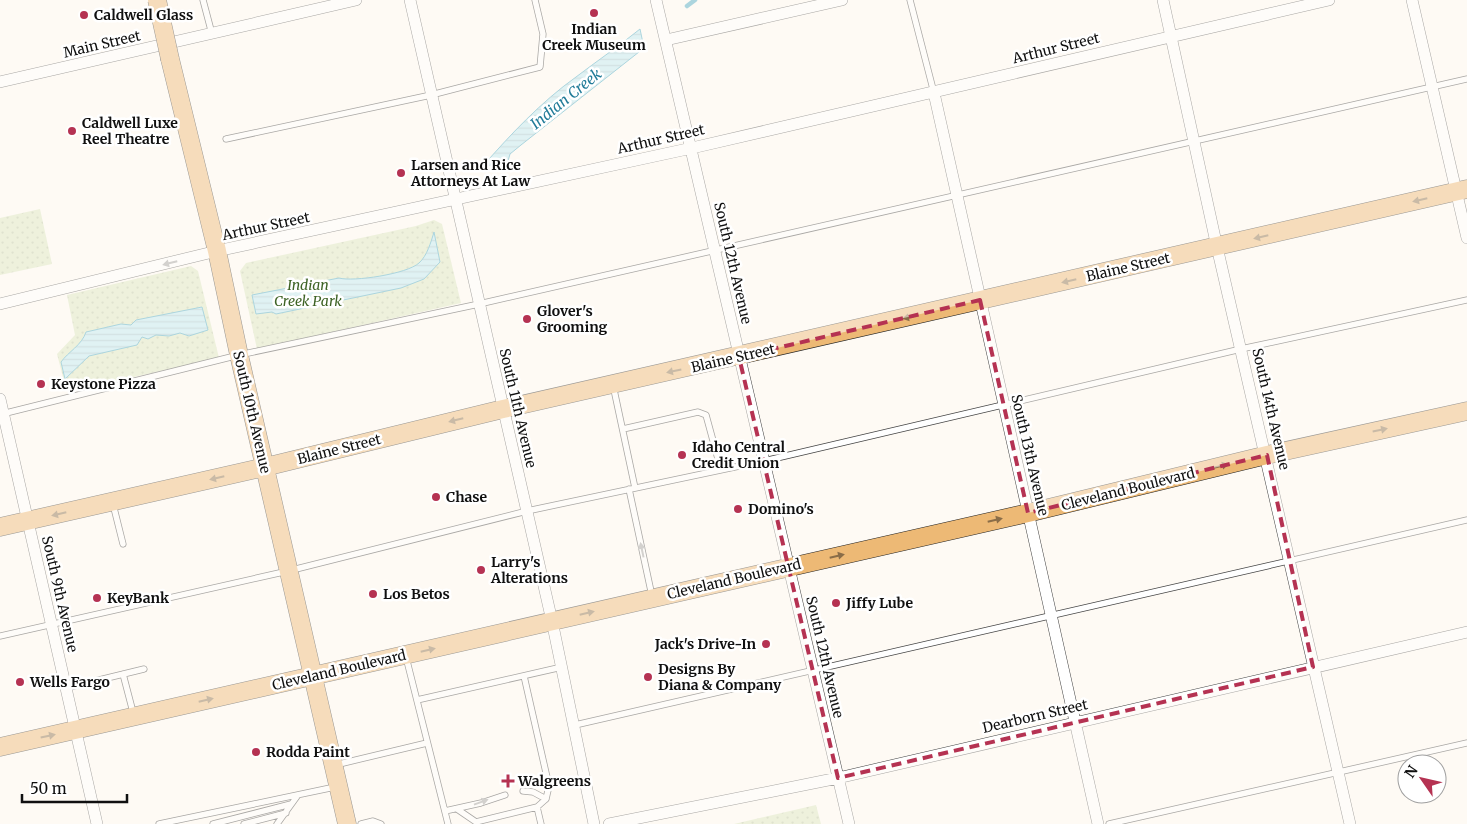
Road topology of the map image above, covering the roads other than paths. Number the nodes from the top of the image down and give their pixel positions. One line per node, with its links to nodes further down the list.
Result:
1 (157, 0): 29 (main road, South 10th Avenue, bridge)
2 (203, 0): 12 (lane)
3 (356, 0): 12 (street, Main Street)
4 (410, 0): 19 (street, South 11th Avenue)
5 (535, 0): 19 (lane)
6 (656, 0): 14 (street, South 12th Avenue)
7 (842, 0): 14 (street)
8 (910, 0): 18 (lane)
9 (1163, 0): 13 (street, South 14th Avenue)
10 (1328, 0): 13 (street, Arthur Street)
11 (1412, 0): 17 (street)
12 (212, 34): 16 (street, Main Street)
13 (1171, 35): 18 (street, Arthur Street); 21 (street, South 14th Avenue)
14 (666, 40): 22 (street, South 12th Avenue)
15 (1467, 79): 17 (lane)
16 (0, 82)
17 (1432, 87): 21 (lane); 23 (street)
18 (934, 92): 22 (street, Arthur Street); 24 (street, South 13th Avenue)
19 (431, 95): 20 (lane); 25 (street, South 11th Avenue)
20 (226, 139)
21 (1194, 142): 24 (lane); 27 (street, South 14th Avenue)
22 (692, 148): 25 (street, Arthur Street); 28 (street, South 12th Avenue)
23 (1462, 190): 26 (street); 27 (main road, Blaine Street, one-way to 27)
24 (957, 196): 28 (lane); 30 (street, South 13th Avenue)
25 (454, 201): 29 (street, Arthur Street); 33 (street, South 11th Avenue)
26 (1467, 238)
27 (1217, 247): 30 (main road, Blaine Street, one-way to 30); 34 (street, South 14th Avenue)
28 (715, 250): 33 (lane); 36 (street, South 12th Avenue)
29 (217, 251): 32 (street, Arthur Street, one-way to 32); 35 (main road, South 10th Avenue)
30 (980, 300): 36 (main road, Blaine Street, one-way to 36); 39 (street, South 13th Avenue)
31 (1467, 300): 34 (lane)
32 (0, 304)
33 (479, 304): 35 (lane); 40 (street, South 11th Avenue)
34 (1241, 349): 39 (lane); 44 (street, South 14th Avenue)
35 (239, 355): 42 (lane); 46 (main road, South 10th Avenue)
36 (739, 357): 37 (main road, Blaine Street, one-way to 37); 45 (street, South 12th Avenue)
37 (613, 384): 40 (main road, Blaine Street); 43 (lane)
38 (0, 399): 42 (street, South 9th Avenue)
39 (1004, 406): 45 (lane); 51 (street, South 13th Avenue)
40 (503, 409): 46 (main road, Blaine Street, one-way to 46); 50 (street, South 11th Avenue)
41 (1467, 411): 44 (main road, Cleveland Boulevard, one-way to 41)
42 (2, 415): 53 (street, South 9th Avenue)
43 (622, 429): 47 (lane); 48 (lane)
44 (1266, 455): 51 (main road, Cleveland Boulevard, one-way to 44); 56 (street, South 14th Avenue)
45 (764, 461): 47 (lane); 57 (street, South 12th Avenue)
46 (265, 467): 49 (main road, Blaine Street, one-way to 49); 58 (main road, South 10th Avenue)
47 (721, 470): 48 (lane)
48 (632, 489): 50 (lane); 59 (lane, one-way to 48)
49 (113, 501): 53 (main road, Blaine Street, one-way to 53); 55 (lane)
50 (527, 511): 58 (lane); 61 (street, South 11th Avenue)
51 (1028, 513): 57 (main road, Cleveland Boulevard, one-way to 51); 60 (street, South 13th Avenue)
52 (1467, 520): 56 (lane)
53 (28, 521): 54 (main road, Blaine Street); 62 (street, South 9th Avenue)
54 (0, 527)
55 (123, 544)
56 (1290, 560): 60 (lane); 67 (street, South 14th Avenue)
57 (789, 566): 59 (main road, Cleveland Boulevard); 69 (street, South 12th Avenue)
58 (288, 571): 62 (lane); 71 (main road, South 10th Avenue)
59 (652, 598): 61 (main road, Cleveland Boulevard, one-way to 59)
60 (1051, 616): 69 (lane); 76 (street, South 13th Avenue)
61 (552, 621): 65 (main road, Cleveland Boulevard, one-way to 61); 66 (street, South 11th Avenue)
62 (52, 624): 64 (lane); 73 (street, South 9th Avenue)
63 (1467, 632): 67 (street, Dearborn Street)
64 (0, 636)
65 (405, 655): 71 (main road, Cleveland Boulevard); 74 (lane)
66 (562, 667): 72 (lane); 77 (street, South 11th Avenue)
67 (1313, 667): 76 (street, Dearborn Street); 83 (street, South 14th Avenue)
68 (144, 669): 70 (lane)
69 (813, 672): 77 (lane); 84 (street, South 12th Avenue)
70 (122, 674): 73 (lane); 75 (lane)
71 (312, 676): 75 (main road, Cleveland Boulevard, one-way to 71); 82 (main road, South 10th Avenue)
72 (524, 676): 74 (lane); 89 (lane)
73 (66, 688): 78 (street, South 9th Avenue)
74 (417, 700): 79 (lane)
75 (134, 717): 78 (main road, Cleveland Boulevard)
76 (1075, 722): 84 (street, Dearborn Street); 108 (street, South 13th Avenue)
77 (575, 725): 105 (street, South 11th Avenue)
78 (76, 730): 81 (main road, Cleveland Boulevard, one-way to 78); 95 (street, South 9th Avenue)
79 (427, 743): 82 (lane); 93 (lane)
80 (1467, 743): 83 (lane)
81 (0, 747)
82 (333, 765): 85 (main road, South 10th Avenue)
83 (1338, 773): 109 (lane); 110 (street, South 14th Avenue)
84 (838, 778): 106 (street, Dearborn Street); 107 (street, South 12th Avenue)
85 (338, 786): 87 (lane); 100 (main road, South 10th Avenue)
86 (523, 791): 89 (lane)
87 (298, 795): 90 (lane); 96 (lane)
88 (505, 795): 92 (lane, one-way to 88)
89 (546, 799): 91 (lane)
90 (291, 804): 94 (lane); 97 (lane)
91 (537, 807): 92 (lane); 104 (lane)
92 (457, 809): 93 (lane)
93 (445, 811): 103 (lane)
94 (286, 813): 98 (lane); 99 (lane)
95 (97, 824)
96 (159, 824)
97 (214, 824)
98 (244, 824)
99 (276, 824)
100 (347, 824)
101 (361, 824): 102 (lane)
102 (381, 824)
103 (448, 824)
104 (541, 824)
105 (594, 824)
106 (610, 824)
107 (849, 824)
108 (1098, 824)
109 (1109, 824)
110 (1350, 824)

